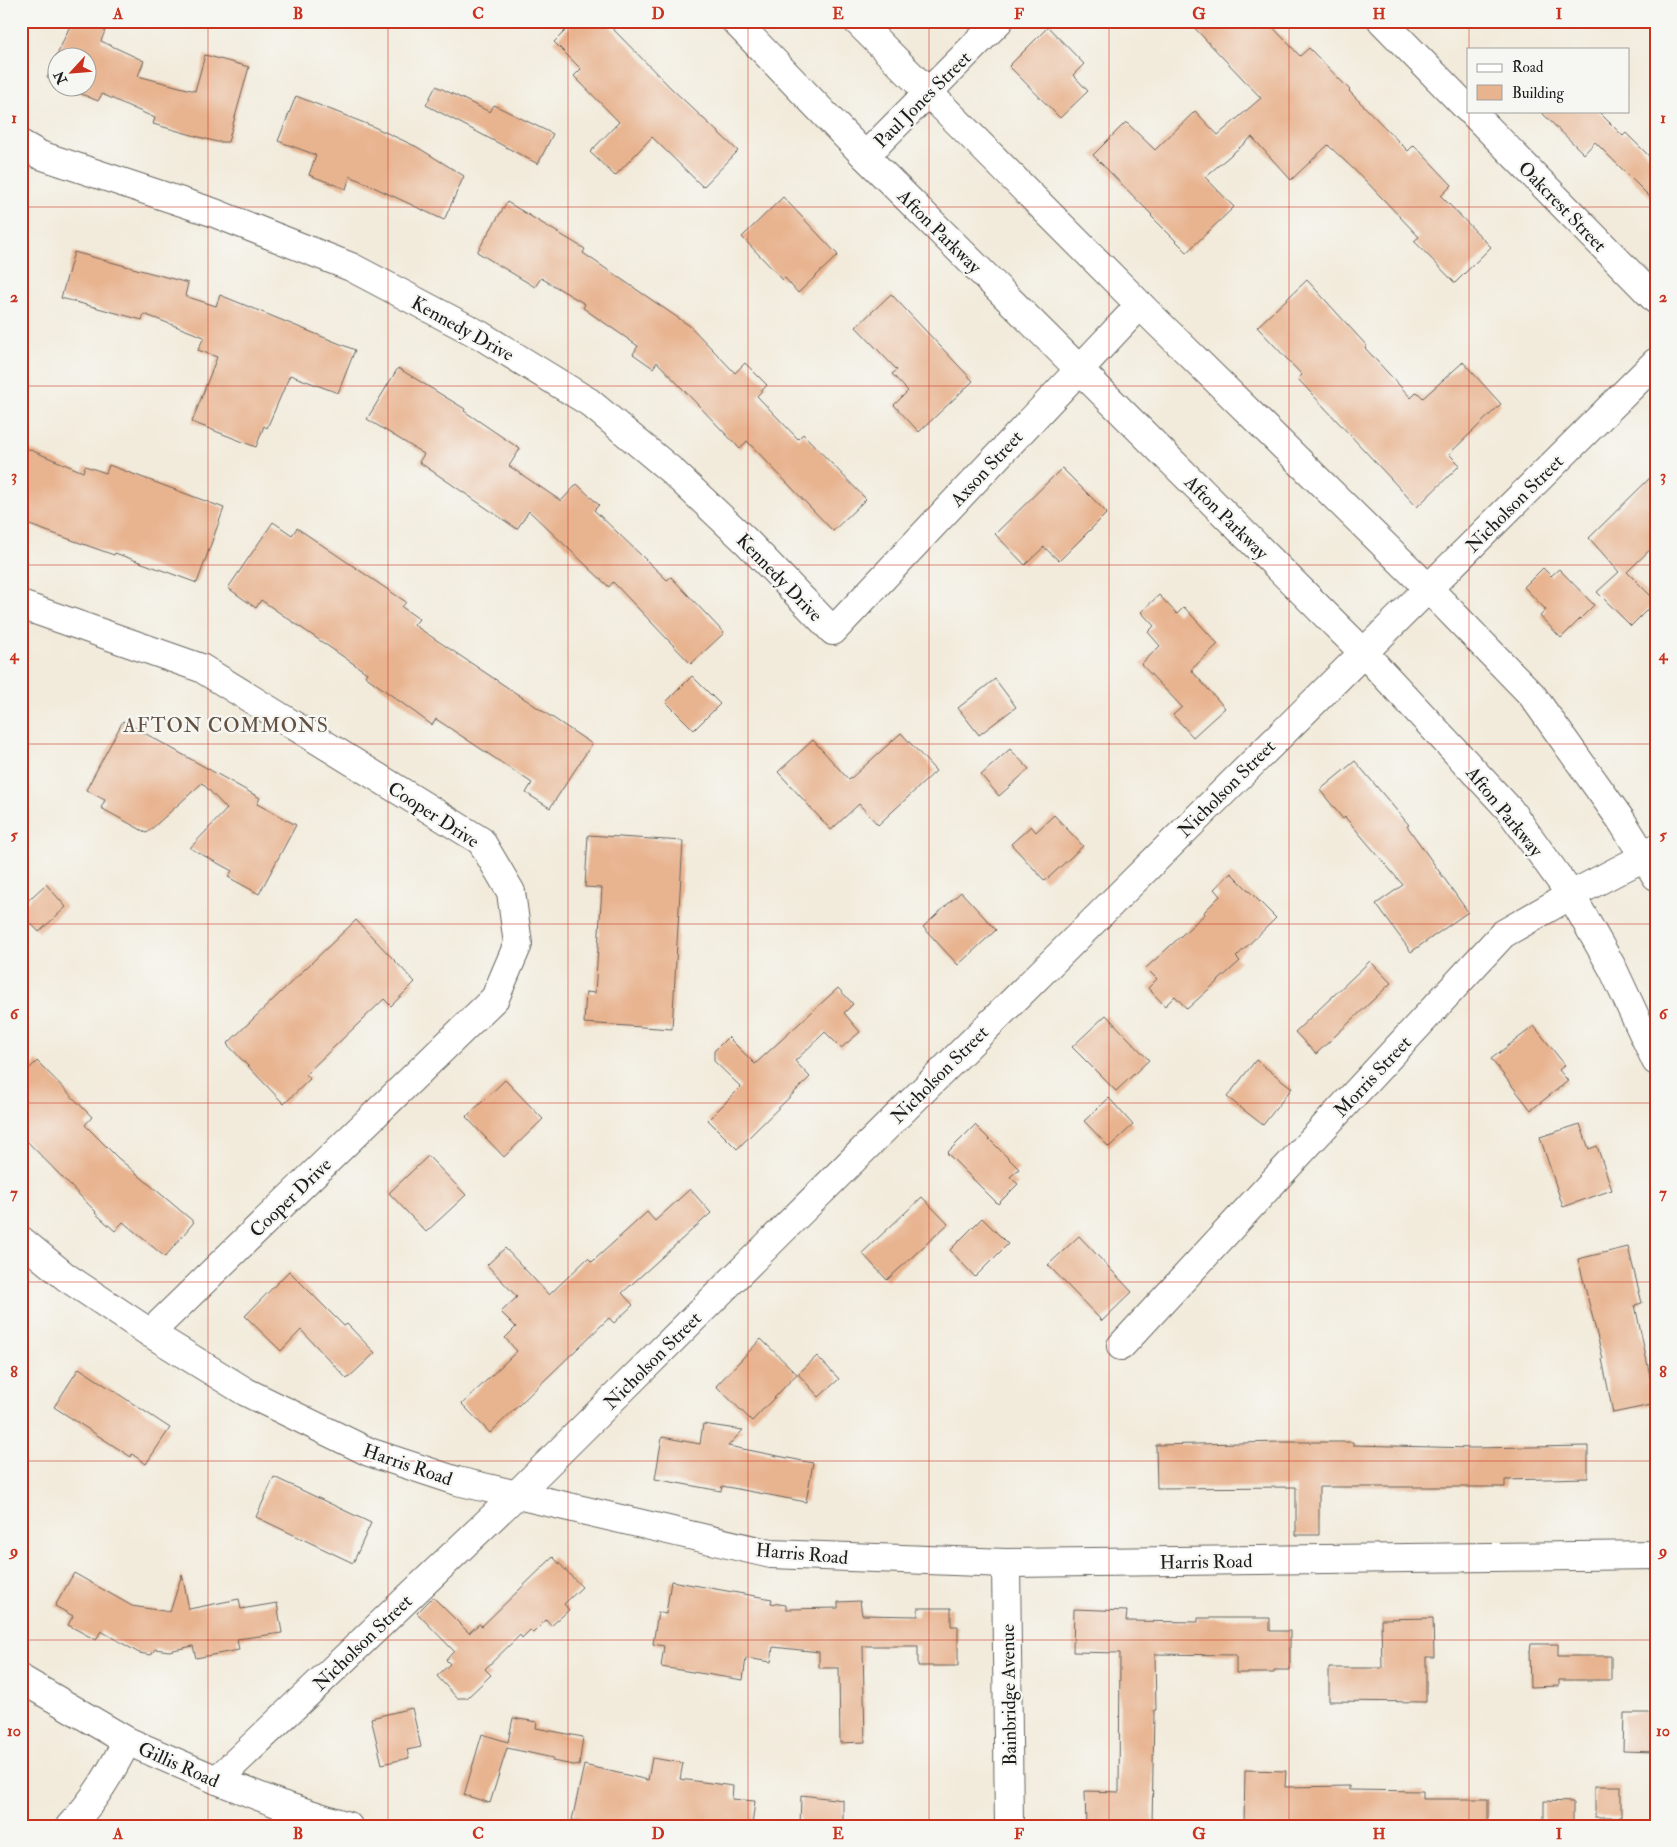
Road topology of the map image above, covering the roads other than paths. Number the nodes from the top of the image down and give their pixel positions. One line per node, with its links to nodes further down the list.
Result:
1 (735, 21): 9 (street, Afton Parkway)
2 (857, 21): 5 (street)
3 (999, 21): 5 (street, Paul Jones Street)
4 (1382, 21): 6 (street, Oakcrest Street)
5 (928, 92): 9 (street, Paul Jones Street); 11 (street)
6 (1467, 108)
7 (1471, 112): 10 (street, Oakcrest Street)
8 (21, 144): 16 (street, Kennedy Drive)
9 (865, 156): 13 (street, Afton Parkway)
10 (1656, 300)
11 (1140, 305): 13 (street, Axson Street); 14 (street)
12 (1656, 362): 14 (street, Nicholson Street)
13 (1079, 369): 16 (street, Axson Street); 17 (street, Afton Parkway)
14 (1428, 588): 17 (street, Nicholson Street); 18 (street)
15 (21, 605): 22 (street, Cooper Drive)
16 (833, 631)
17 (1363, 652): 19 (street, Afton Parkway); 24 (street, Nicholson Street)
18 (1652, 860): 19 (street, Morris Street)
19 (1570, 895): 20 (street, Afton Parkway); 23 (street, Morris Street)
20 (1656, 1061)
21 (21, 1240): 22 (street, Harris Road)
22 (150, 1333): 24 (street, Harris Road)
23 (1121, 1346)
24 (516, 1495): 26 (street, Harris Road); 29 (street, Nicholson Street)
25 (1656, 1555): 26 (street, Harris Road)
26 (1006, 1564): 33 (street, Bainbridge Avenue)
27 (21, 1679): 28 (street, Gillis Road)
28 (127, 1741): 29 (street, Gillis Road); 31 (street)
29 (217, 1780): 30 (street, Gillis Road)
30 (279, 1815): 32 (street, Gillis Road)
31 (70, 1826)
32 (348, 1826)
33 (1009, 1826)

